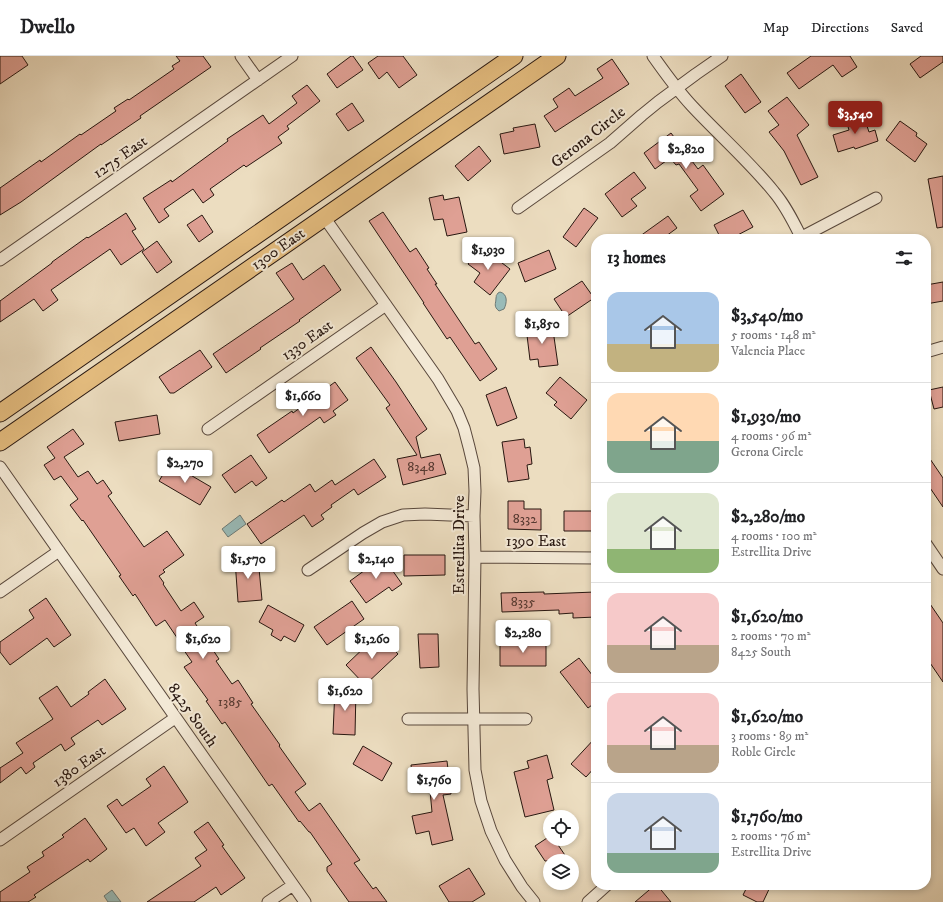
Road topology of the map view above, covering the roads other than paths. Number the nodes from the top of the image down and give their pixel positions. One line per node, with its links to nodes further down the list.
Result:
1 (241, 56): 7 (street)
2 (292, 56): 7 (street, 1275 East)
3 (514, 56): 18 (main road, 1300 East)
4 (557, 56): 11 (main road, 1300 East)
5 (653, 56): 8 (street)
6 (722, 56): 8 (street)
7 (258, 80): 14 (street, 1275 East)
8 (677, 89): 10 (street, Gerona Circle); 12 (street)
9 (876, 198): 13 (street)
10 (518, 208)
11 (324, 217): 15 (street, Estrellita Drive); 20 (main road, 1300 East)
12 (799, 234)
13 (808, 234)
14 (0, 260)
15 (386, 305): 19 (street, 1330 East); 22 (street, Estrellita Drive)
16 (943, 347): 17 (street)
17 (931, 351)
18 (0, 413)
19 (208, 429)
20 (0, 442)
21 (0, 467): 23 (street, 8425 South)
22 (474, 516): 25 (street, Estrellita Drive); 28 (street)
23 (59, 551): 29 (street); 30 (street, 8425 South)
24 (931, 551): 27 (street)
25 (475, 557): 26 (street, 1390 East); 32 (street, Estrellita Drive)
26 (591, 558)
27 (943, 569)
28 (308, 570)
29 (0, 592)
30 (175, 718): 34 (street, 1380 East); 35 (street, 8425 South)
31 (408, 719): 32 (street)
32 (473, 719): 33 (street); 39 (street, Estrellita Drive)
33 (526, 719)
34 (0, 840)
35 (293, 885): 37 (street); 38 (street, 8425 South)
36 (601, 890): 40 (street)
37 (268, 902)
38 (305, 902)
39 (534, 902)
40 (588, 902)

